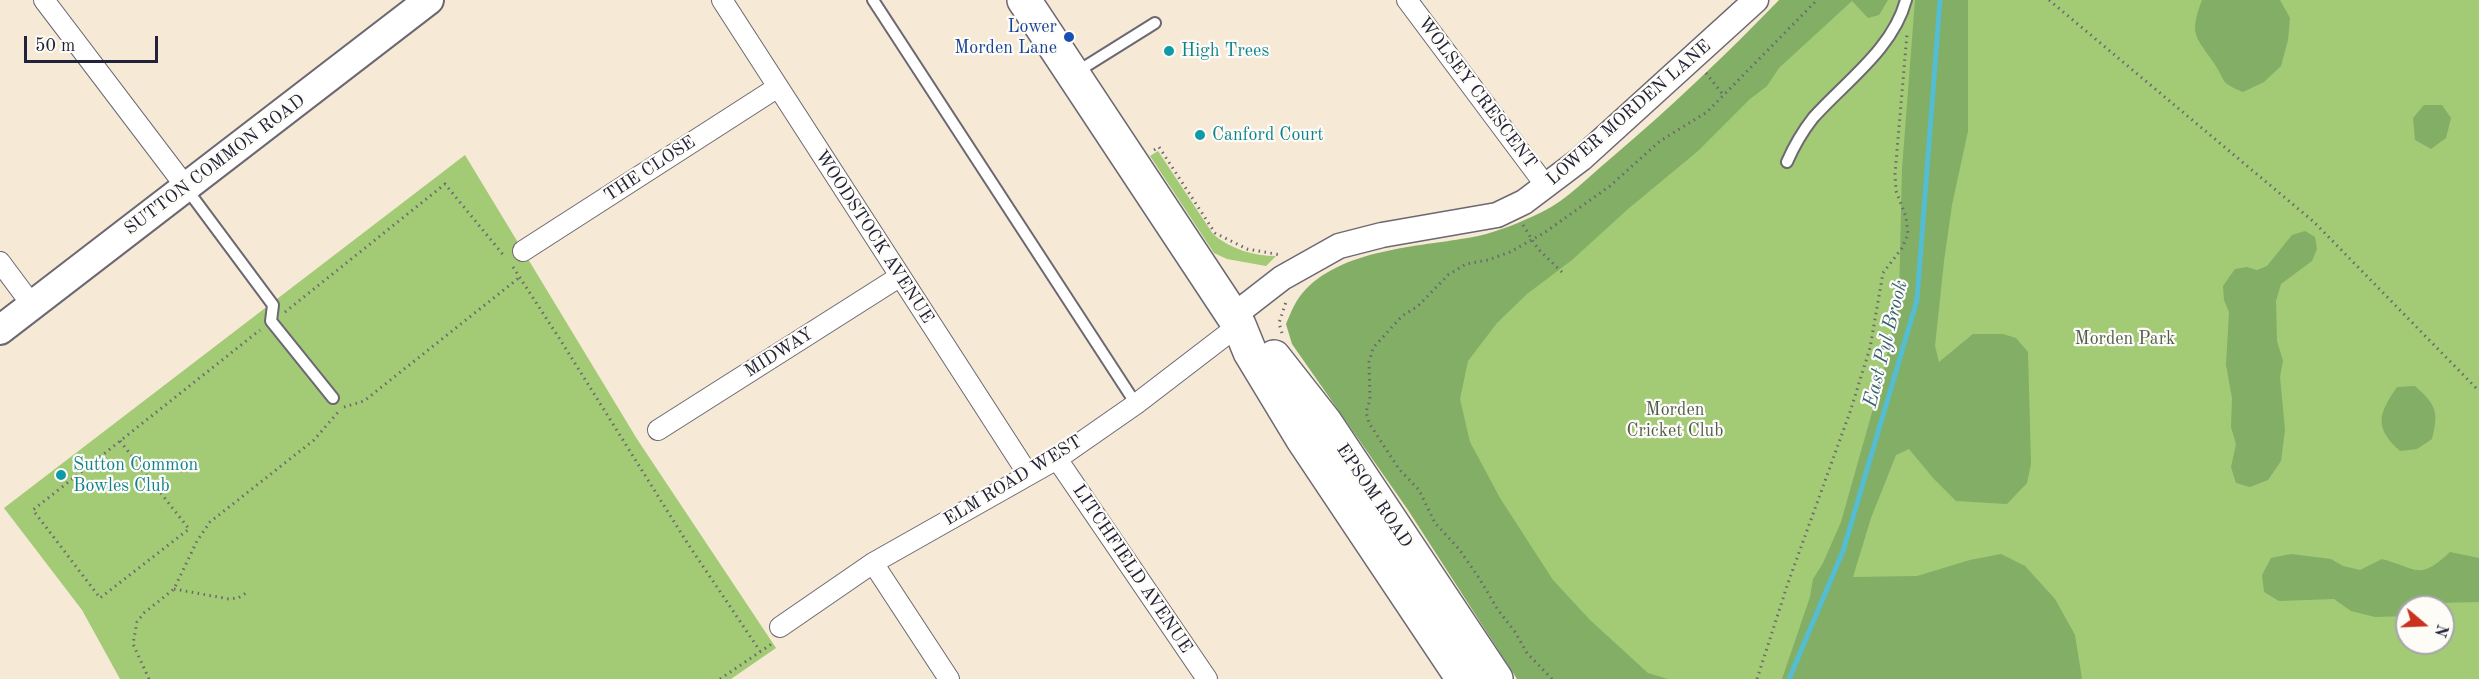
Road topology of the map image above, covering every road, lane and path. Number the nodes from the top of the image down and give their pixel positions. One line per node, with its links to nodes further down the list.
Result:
1 (44, 0): 20 (street)
2 (429, 0): 20 (main road, SUTTON COMMON ROAD)
3 (722, 0): 15 (street, WOODSTOCK AVENUE)
4 (873, 0): 38 (lane)
5 (1024, 0): 14 (highway, EPSOM ROAD)
6 (1407, 0): 19 (street, WOLSEY CRESCENT)
7 (1756, 0): 13 (street, LOWER MORDEN LANE)
8 (1817, 0): 16 (path)
9 (1906, 0): 18 (lane)
10 (2049, 0): 35 (path)
11 (1155, 23): 14 (lane)
12 (1907, 32): 56 (path)
13 (1693, 58): 16 (path); 19 (street, LOWER MORDEN LANE)
14 (1072, 75): 32 (highway, EPSOM ROAD)
15 (778, 87): 23 (street, THE CLOSE); 28 (street, WOODSTOCK AVENUE)
16 (1724, 96): 22 (path)
17 (1151, 151): 24 (path)
18 (1787, 162)
19 (1546, 186): 21 (street, LOWER MORDEN LANE)
20 (186, 187): 30 (main road, SUTTON COMMON ROAD); 31 (lane)
21 (1515, 207): 22 (path); 32 (street, LOWER MORDEN LANE)
22 (1532, 240): 26 (path); 55 (path)
23 (523, 251)
24 (1284, 256)
25 (0, 262): 30 (street)
26 (1565, 275)
27 (520, 277): 31 (path); 37 (path); 48 (path)
28 (899, 277): 40 (street, MIDWAY); 43 (street, WOODSTOCK AVENUE)
29 (1291, 295): 34 (path)
30 (33, 304): 33 (main road, SUTTON COMMON ROAD)
31 (271, 321): 36 (lane); 41 (path)
32 (1236, 321): 38 (street, ELM ROAD WEST); 53 (highway, EPSOM ROAD); 54 (highway, EPSOM ROAD)
33 (0, 330)
34 (1284, 338)
35 (2479, 391)
36 (333, 398)
37 (364, 401)
38 (1136, 404): 42 (street, ELM ROAD WEST)
39 (342, 408): 45 (path)
40 (658, 430)
41 (120, 441): 41 (path)
42 (1057, 459): 43 (street, ELM ROAD WEST); 52 (street, LITCHFIELD AVENUE)
43 (1028, 474): 44 (street, ELM ROAD WEST)
44 (873, 563): 47 (street, ELM ROAD WEST); 51 (street)
45 (174, 588): 46 (path); 49 (path)
46 (246, 593)
47 (780, 627): 48 (path)
48 (760, 651): 50 (path)
49 (149, 679)
50 (720, 679)
51 (949, 679)
52 (1208, 679)
53 (1463, 679)
54 (1496, 679)
55 (1551, 679)
56 (1757, 679)

